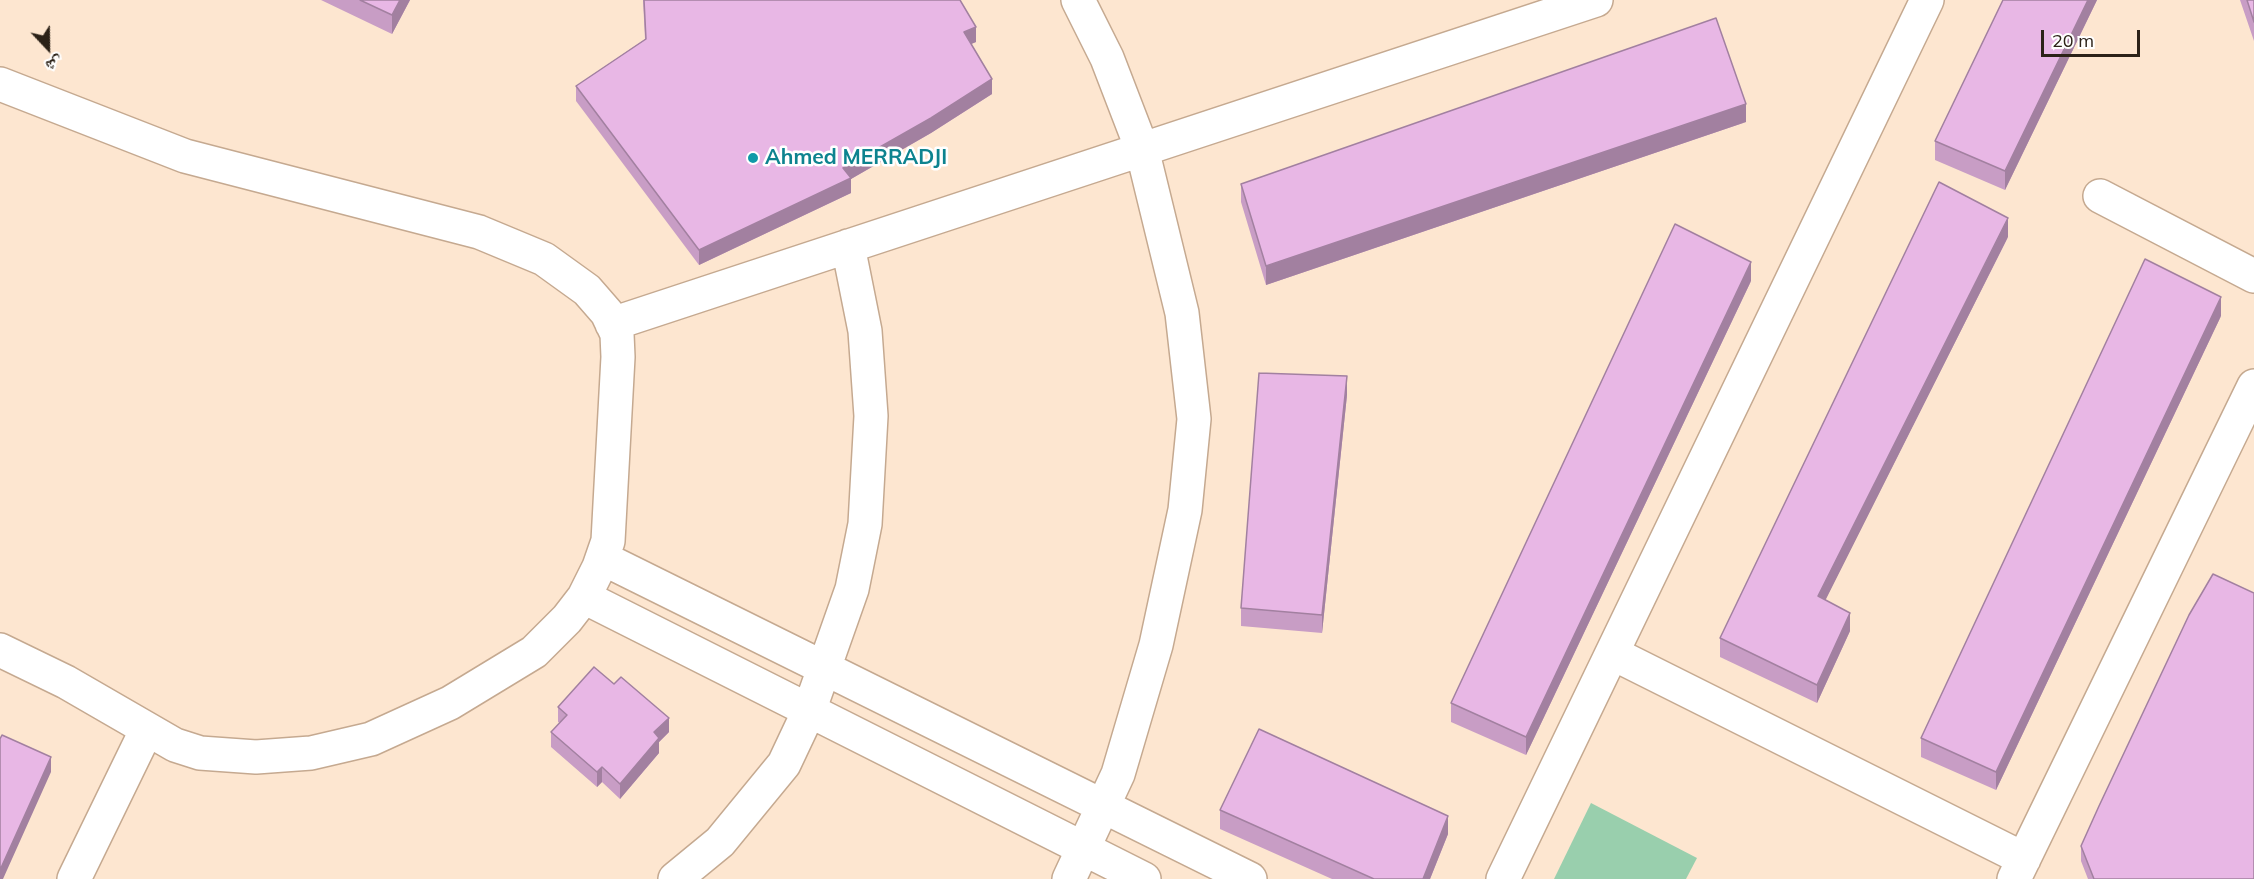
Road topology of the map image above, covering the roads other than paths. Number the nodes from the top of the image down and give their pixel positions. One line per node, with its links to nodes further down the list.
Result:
1 (1078, 0): 5 (street)
2 (1596, 0): 5 (street)
3 (1927, 0): 14 (street)
4 (0, 84): 9 (street)
5 (1142, 149): 7 (street); 18 (street)
6 (2100, 196): 8 (street)
7 (848, 246): 9 (street); 15 (street)
8 (2254, 276)
9 (612, 324): 11 (street)
10 (2254, 386): 20 (street)
11 (602, 558): 12 (street); 15 (street)
12 (584, 597): 16 (street); 17 (street)
13 (0, 650): 17 (street)
14 (1612, 653): 20 (street); 26 (street)
15 (824, 668): 16 (street); 18 (street)
16 (809, 711): 19 (street); 22 (street)
17 (147, 729): 21 (street)
18 (1103, 807): 19 (street); 25 (street)
19 (1083, 849): 23 (street); 24 (street)
20 (2019, 869)
21 (74, 879)
22 (675, 879)
23 (1069, 879)
24 (1144, 879)
25 (1250, 879)
26 (1503, 879)

